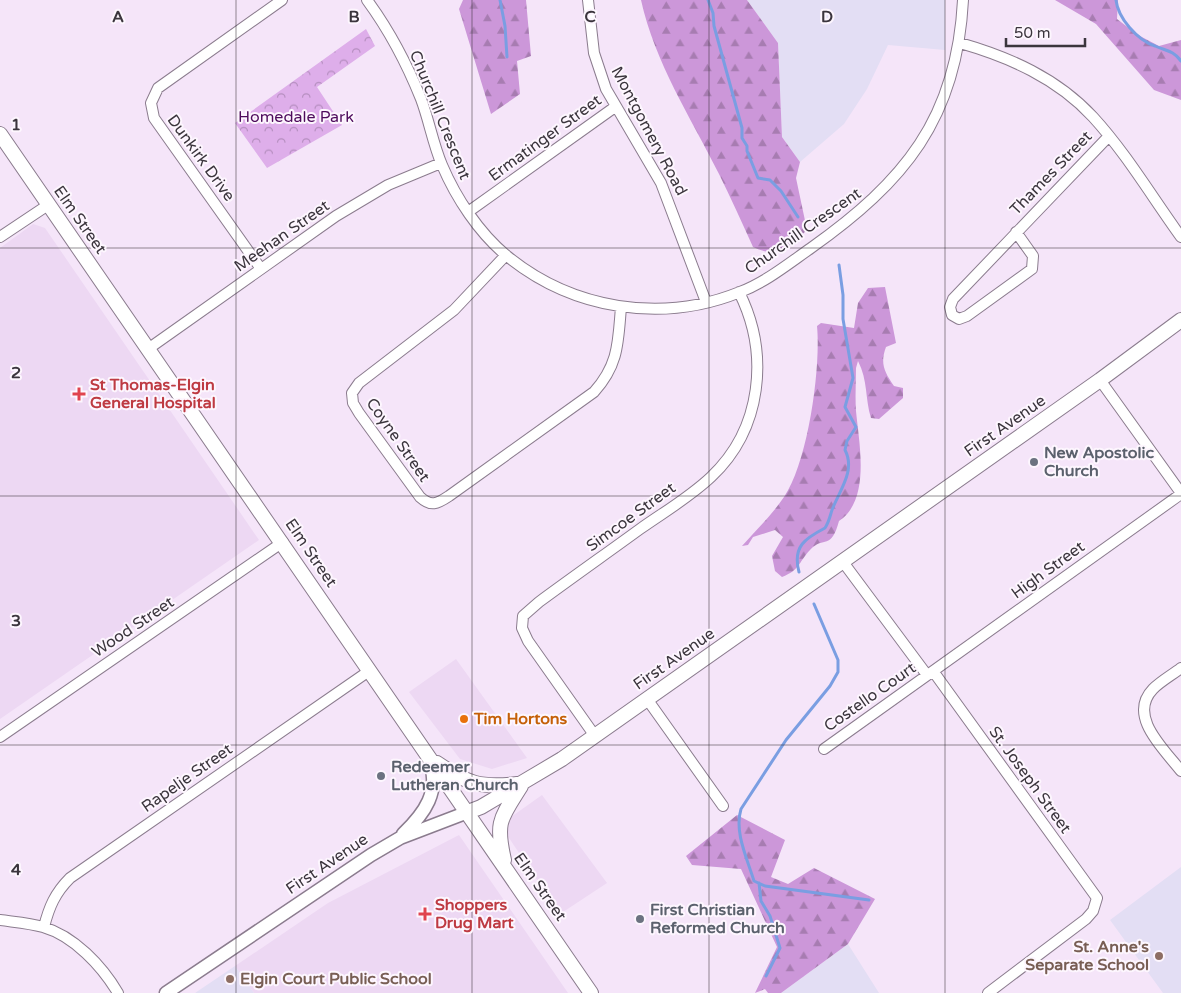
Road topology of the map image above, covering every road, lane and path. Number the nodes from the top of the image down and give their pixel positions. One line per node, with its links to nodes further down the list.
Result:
1 (282, 0): 16 (street, Dunkirk Drive)
2 (367, 0): 9 (street, Churchill Crescent)
3 (588, 0): 6 (street, Montgomery Road)
4 (963, 0): 5 (street, Churchill Crescent)
5 (960, 43): 8 (street); 17 (street, Churchill Crescent)
6 (615, 107): 11 (street, Ermatinger Street); 18 (street, Montgomery Road)
7 (0, 134): 10 (main road, Elm Street)
8 (1108, 136): 12 (street, Thames Street); 14 (street)
9 (441, 163): 11 (street, Churchill Crescent); 16 (street, Meehan Street)
10 (48, 205): 13 (street); 21 (main road, Elm Street)
11 (468, 212): 15 (street, Churchill Crescent)
12 (1016, 232): 12 (street, Thames Street)
13 (0, 237)
14 (1181, 238)
15 (506, 255): 19 (street, Churchill Crescent); 19 (street, Coyne Street)
16 (261, 269): 21 (street, Meehan Street)
17 (739, 292): 18 (street, Churchill Crescent); 30 (street, Simcoe Street)
18 (706, 302): 19 (street, Churchill Crescent)
19 (620, 307)
20 (1181, 320): 22 (main road, First Avenue)
21 (148, 349): 24 (main road, Elm Street)
22 (1100, 380): 23 (street); 25 (main road, First Avenue)
23 (1181, 494): 28 (street, High Street)
24 (282, 542): 27 (main road, Elm Street); 31 (street, Wood Street)
25 (843, 562): 28 (street, St. Joseph Street); 29 (main road, First Avenue)
26 (1181, 668): 34 (street)
27 (369, 671): 33 (main road, Elm Street); 41 (street, Rapelje Street)
28 (930, 673): 32 (street, Costello Court); 45 (street, St. Joseph Street)
29 (647, 699): 30 (main road, First Avenue); 36 (street)
30 (595, 736): 35 (main road, First Avenue)
31 (0, 737)
32 (824, 748)
33 (428, 756): 35 (main road); 37 (main road, Elm Street); 38 (street)
34 (1181, 771)
35 (523, 783): 37 (main road, First Avenue); 39 (main road)
36 (723, 806)
37 (468, 812): 38 (street, First Avenue); 39 (main road, Elm Street)
38 (400, 838): 43 (street, First Avenue)
39 (506, 868): 44 (main road, Elm Street)
40 (0, 920): 41 (street)
41 (44, 927): 42 (street)
42 (118, 993)
43 (166, 993)
44 (591, 993)
45 (988, 993)

